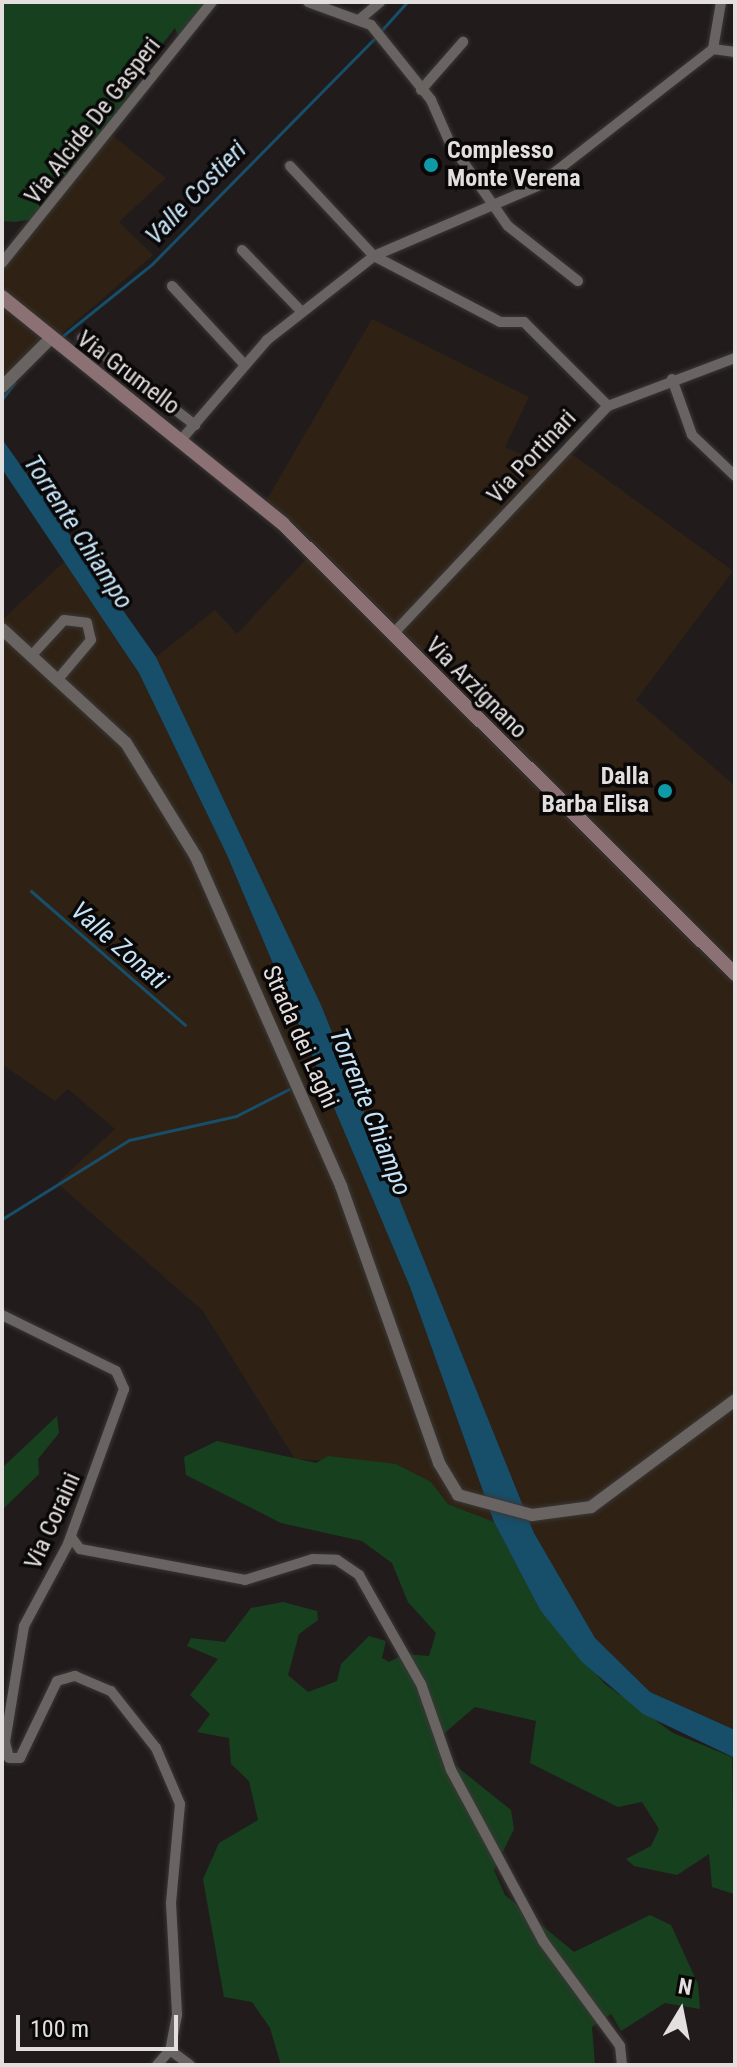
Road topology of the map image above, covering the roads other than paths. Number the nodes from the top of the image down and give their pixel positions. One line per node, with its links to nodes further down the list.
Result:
1 (212, 2): 14 (street, Via Alcide De Gasperi)
2 (308, 2): 5 (street)
3 (380, 2): 5 (street)
4 (721, 2): 7 (street)
5 (360, 19): 9 (street)
6 (463, 42): 9 (street)
7 (713, 49): 8 (street); 11 (street)
8 (735, 52)
9 (421, 90): 11 (street)
10 (290, 166): 13 (street)
11 (491, 201): 13 (street); 15 (street)
12 (242, 250): 18 (street)
13 (374, 256): 18 (street); 25 (street)
14 (2, 263)
15 (578, 281)
16 (172, 286): 22 (street)
17 (2, 297): 20 (main road, Via Grumello)
18 (301, 311): 22 (street)
19 (82, 338): 26 (street)
20 (49, 340): 24 (street); 27 (main road, Via Grumello)
21 (735, 358): 23 (street, Via Portinari)
22 (245, 365): 26 (street)
23 (672, 379): 25 (street, Via Portinari); 28 (street)
24 (2, 387)
25 (608, 406): 30 (street, Via Portinari)
26 (195, 425): 27 (street)
27 (181, 440): 30 (main road, Via Arzignano)
28 (735, 476)
29 (2, 629): 31 (street, Strada dei Laghi)
30 (392, 635): 33 (main road, Via Arzignano)
31 (32, 655): 32 (street, Strada dei Laghi); 32 (street)
32 (59, 678): 35 (street, Strada dei Laghi)
33 (735, 974)
34 (2, 1315): 36 (street, Via Coraini)
35 (735, 1400)
36 (71, 1537): 37 (street, Via Coraini); 40 (street)
37 (170, 2050): 38 (street); 39 (street)
38 (157, 2065)
39 (190, 2065)
40 (622, 2065)

